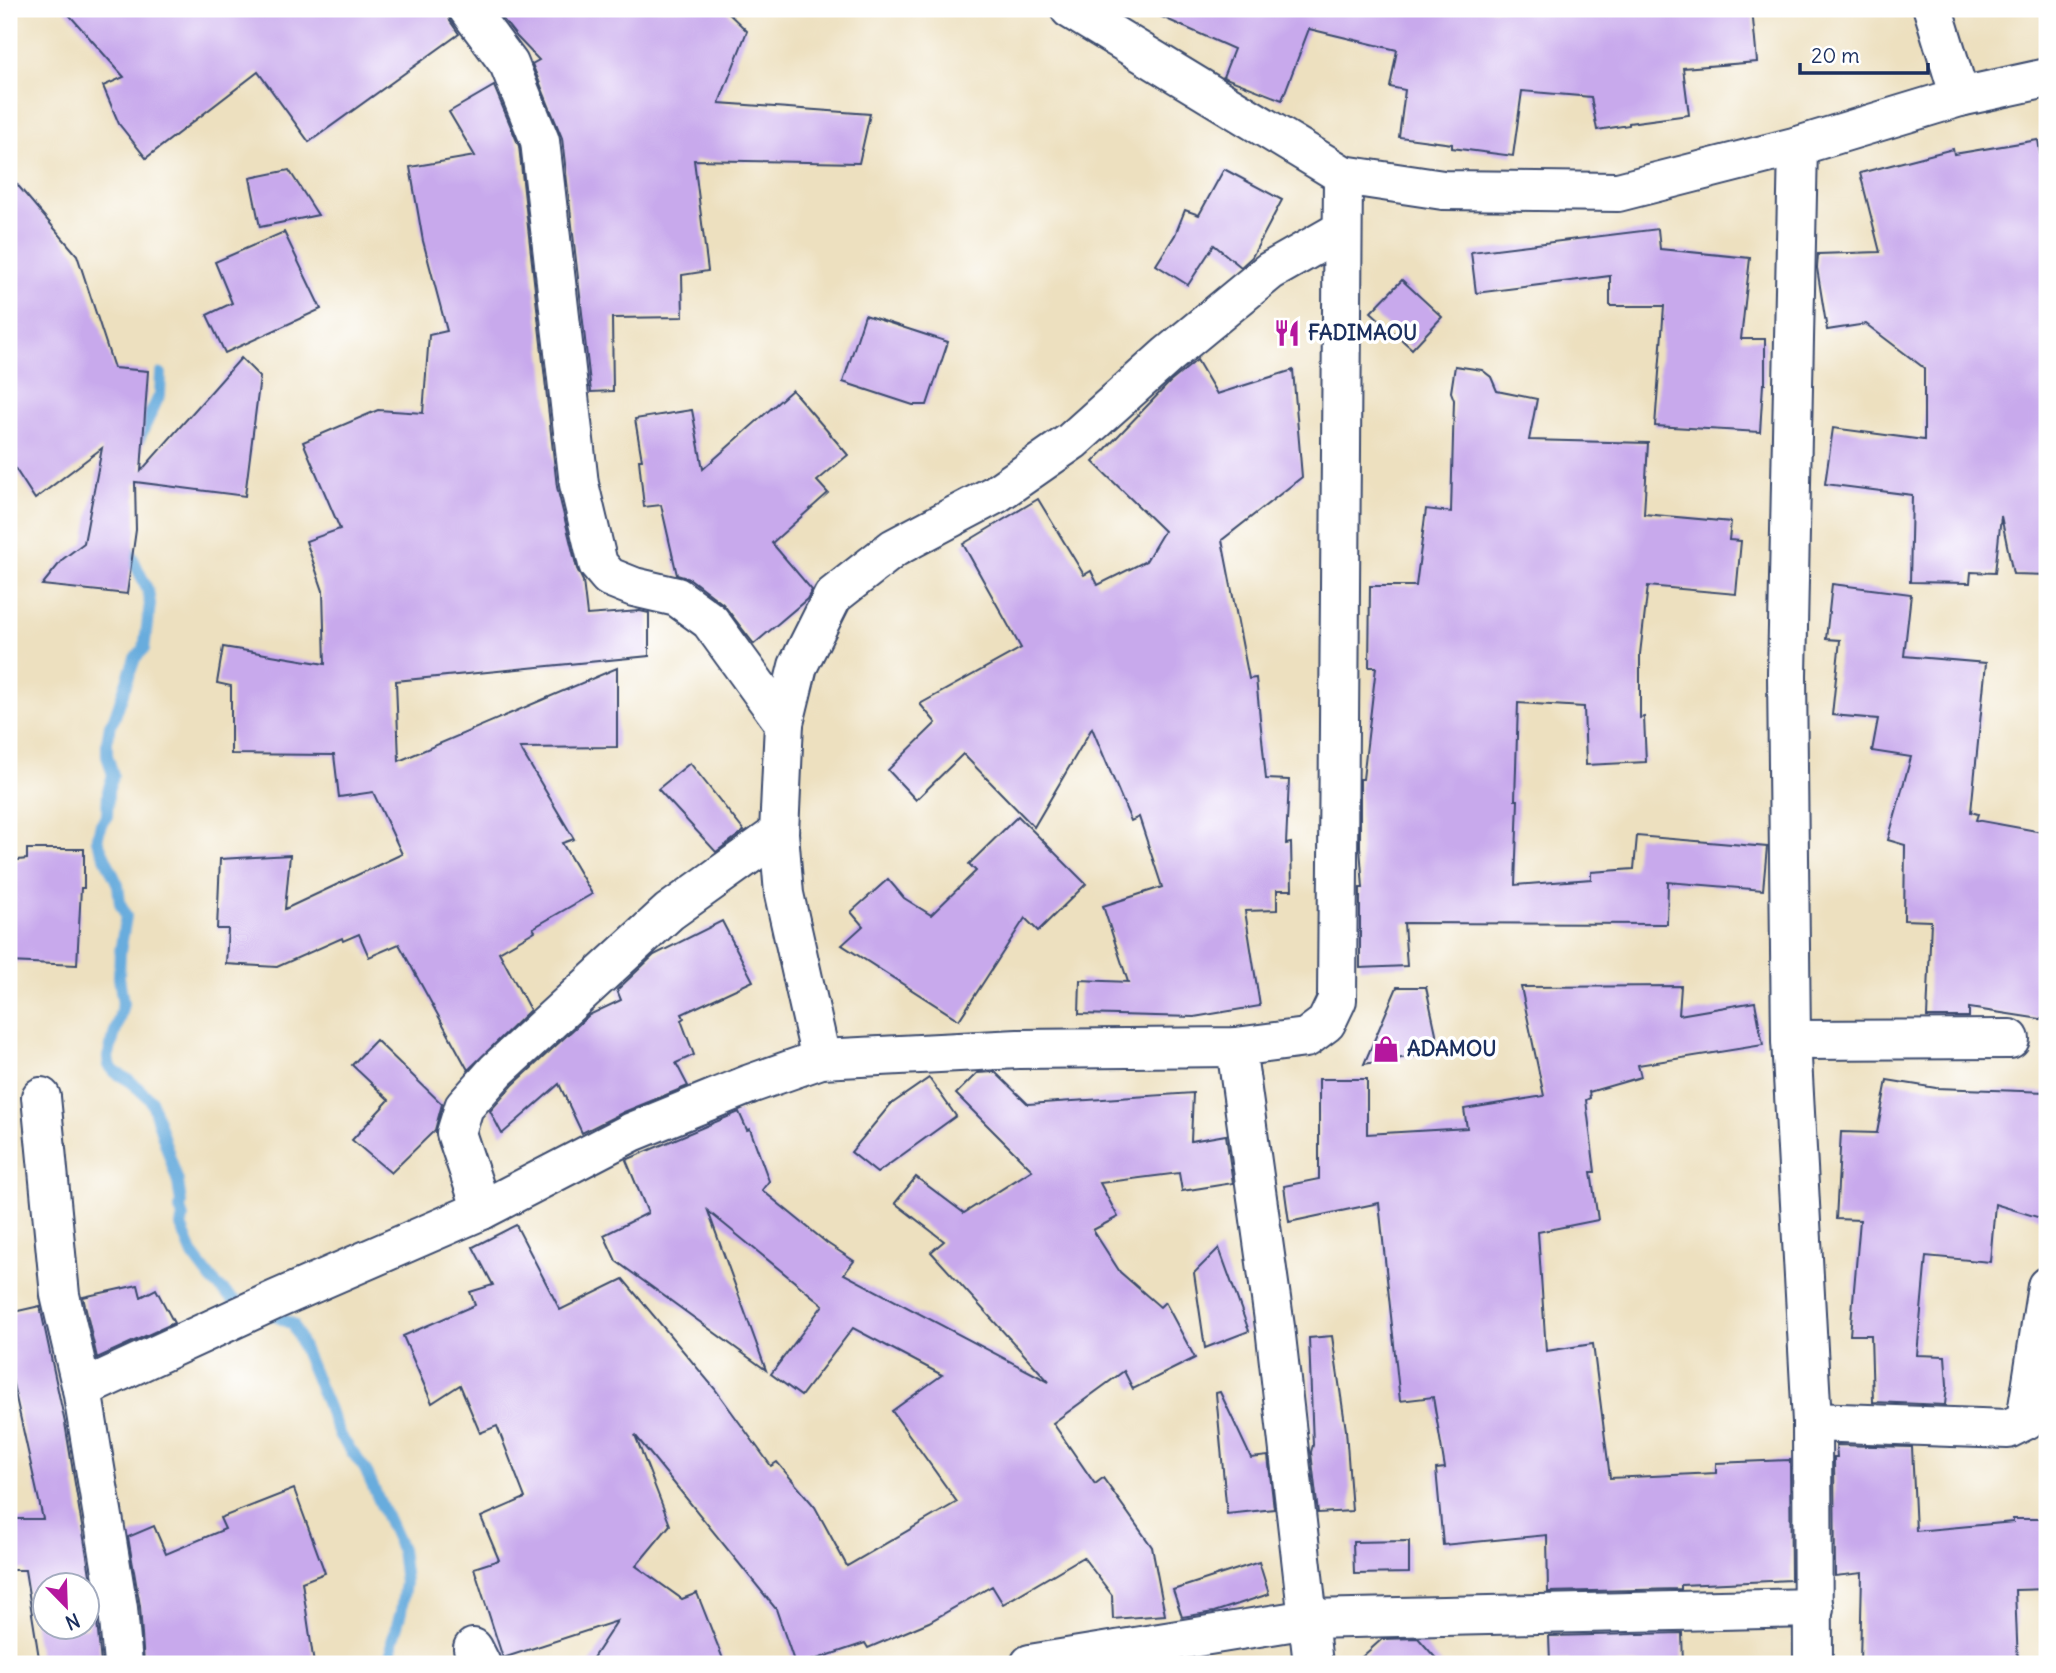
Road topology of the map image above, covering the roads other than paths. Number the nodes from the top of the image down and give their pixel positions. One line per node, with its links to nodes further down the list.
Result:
1 (468, 9): 9 (street)
2 (1070, 9): 7 (street)
3 (1933, 9): 5 (street)
4 (2047, 78): 5 (street)
5 (1960, 97): 6 (street)
6 (1798, 146): 7 (street); 12 (street)
7 (1343, 175): 8 (street)
8 (1342, 230): 9 (street); 13 (street)
9 (784, 723): 10 (street)
10 (779, 833): 14 (street); 16 (street)
11 (2010, 1039): 12 (street)
12 (1791, 1040): 19 (street)
13 (1236, 1047): 14 (street); 21 (street)
14 (821, 1059): 16 (street)
15 (41, 1097): 18 (street)
16 (482, 1210): 18 (street)
17 (2047, 1286): 19 (street)
18 (82, 1389): 22 (street)
19 (1812, 1422): 20 (street)
20 (1814, 1608): 21 (street); 25 (street)
21 (1308, 1619): 23 (street); 24 (street)
22 (123, 1664)
23 (1030, 1664)
24 (1313, 1664)
25 (1813, 1664)

